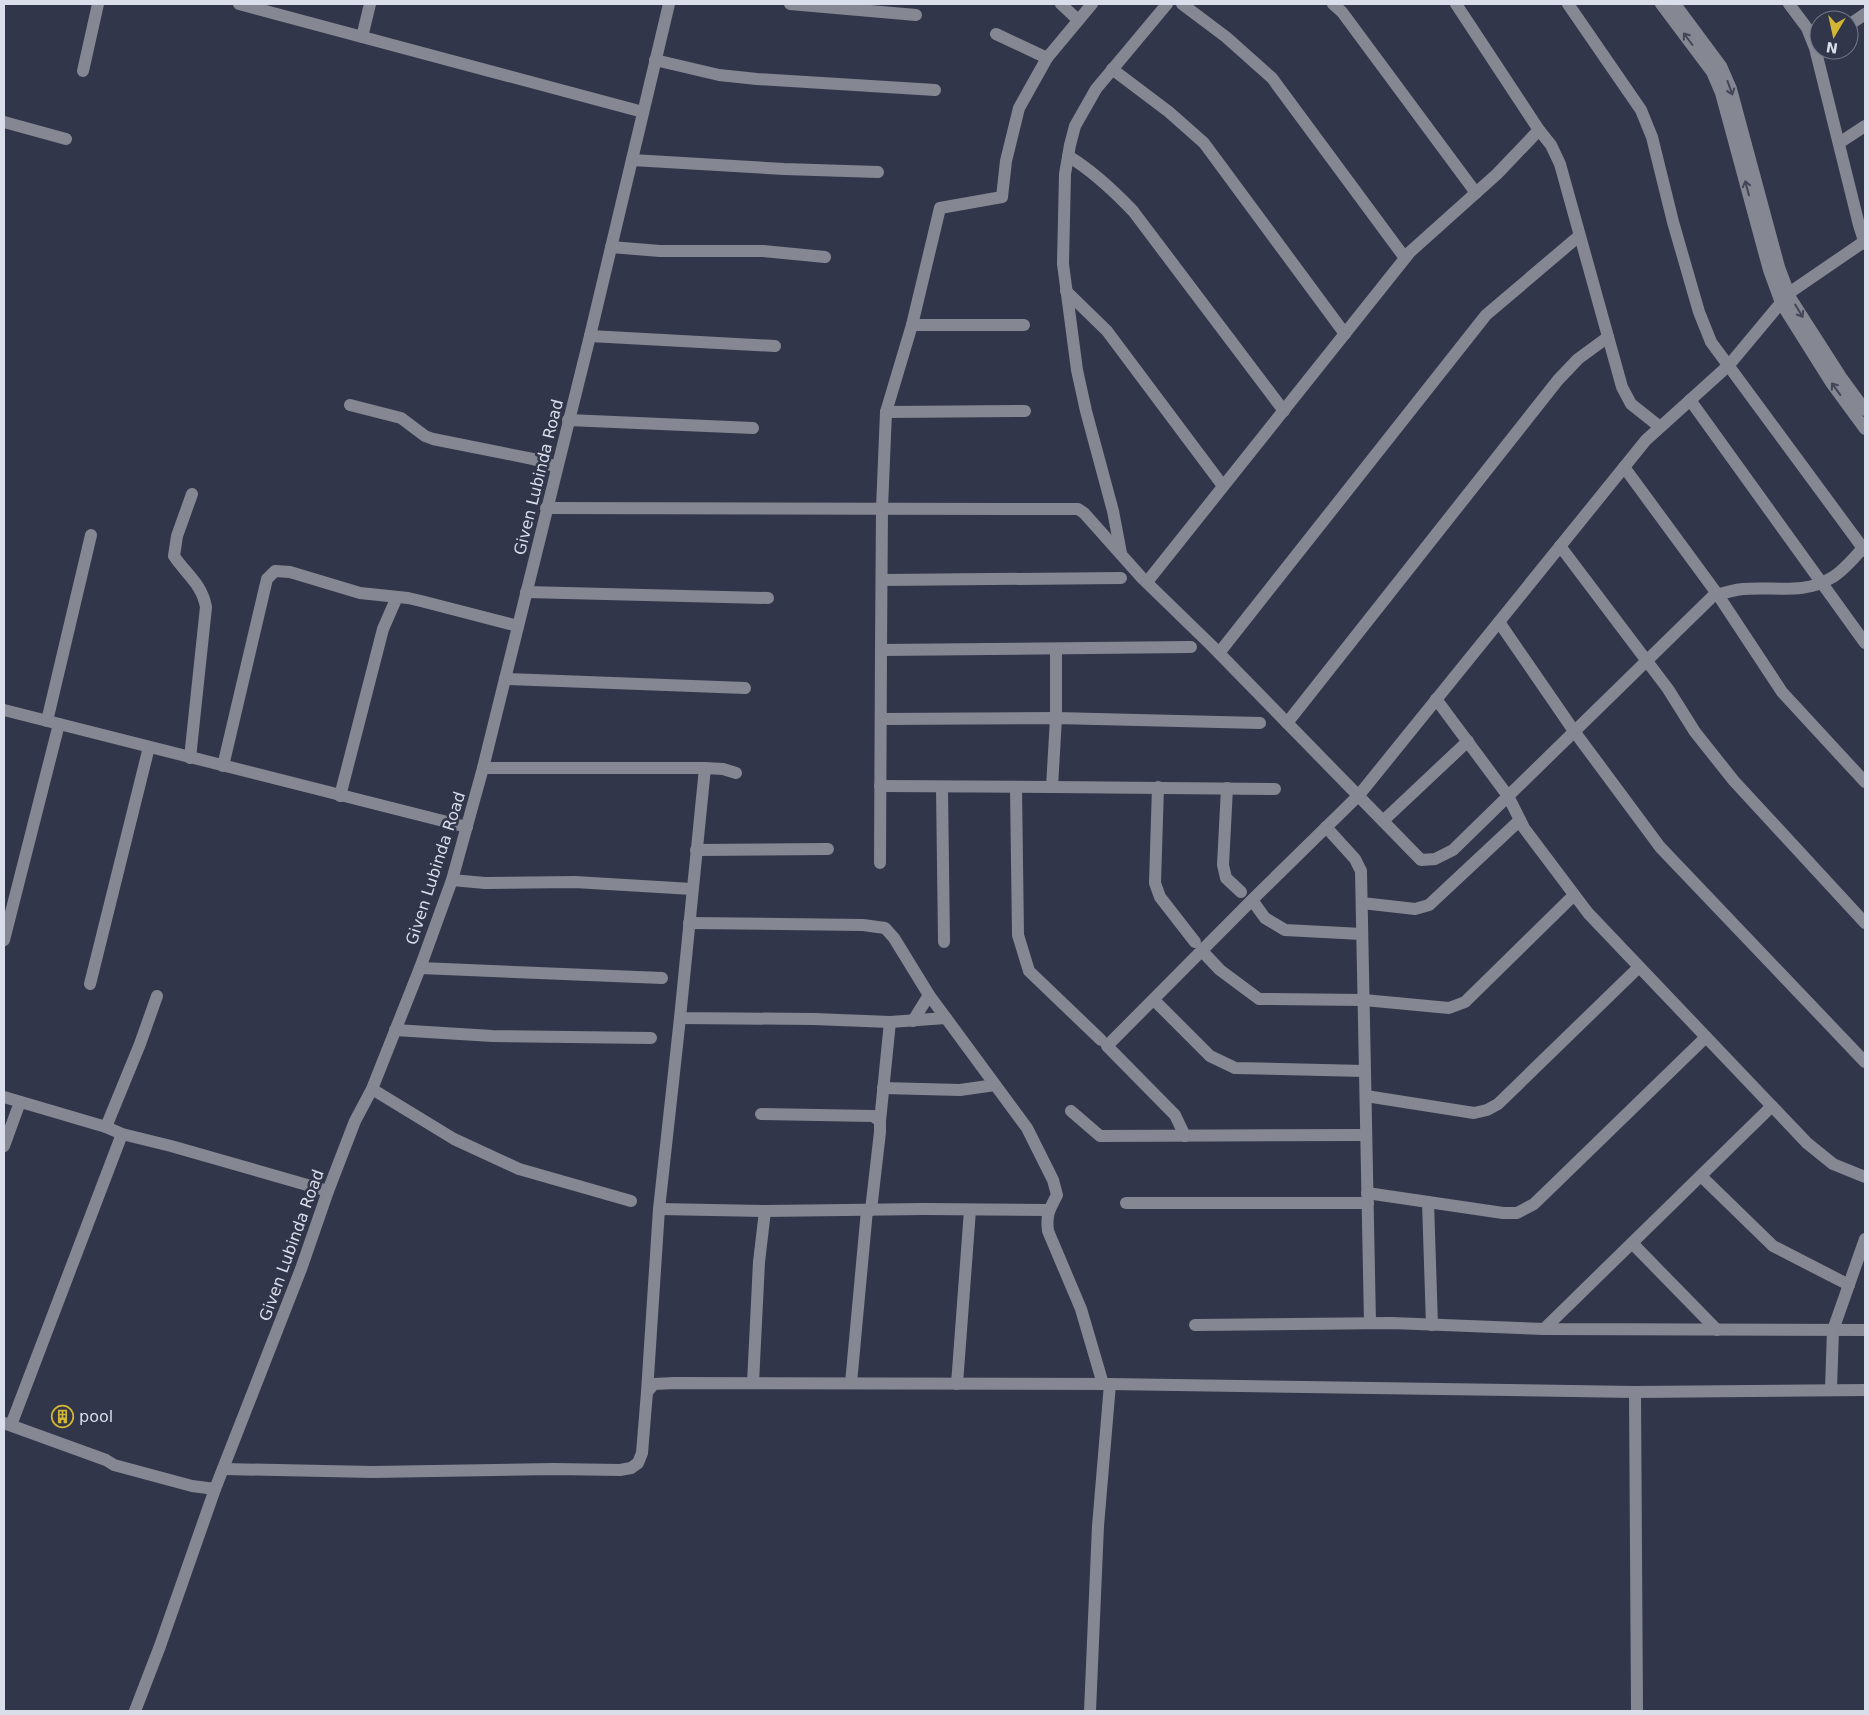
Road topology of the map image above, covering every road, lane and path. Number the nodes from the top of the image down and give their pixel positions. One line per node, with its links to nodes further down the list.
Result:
1 (98, 4): 25 (street)
2 (239, 4): 20 (street)
3 (370, 4): 20 (street)
4 (669, 4): 22 (street, Given Lubinda Road)
5 (790, 4): 16 (street)
6 (1061, 4): 17 (street)
7 (1092, 4): 17 (street)
8 (1167, 4): 24 (street)
9 (1182, 4): 41 (street)
10 (1333, 4): 36 (street)
11 (1456, 4): 30 (street)
12 (1568, 4): 50 (street)
13 (1661, 4): 43 (street, one-way to 13)
14 (1675, 4): 43 (street, one-way to 43)
15 (1789, 4): 18 (street)
16 (916, 15)
17 (1078, 20): 21 (street)
18 (1809, 32)
19 (996, 34): 21 (street)
20 (362, 37): 27 (street)
21 (1048, 58): 44 (street)
22 (655, 60): 26 (street); 27 (street, Given Lubinda Road)
23 (1820, 60): 32 (street)
24 (1112, 70): 33 (street); 46 (street)
25 (83, 71)
26 (935, 90)
27 (643, 112): 34 (street, Given Lubinda Road)
28 (4, 122): 31 (street)
29 (1865, 126): 32 (street)
30 (1539, 130): 36 (street); 37 (street)
31 (66, 139)
32 (1839, 143): 38 (street)
33 (1068, 156): 42 (street); 55 (street)
34 (632, 160): 35 (street); 39 (street, Given Lubinda Road)
35 (878, 172)
36 (1476, 193): 41 (street)
37 (1579, 236): 48 (street); 85 (street)
38 (1865, 242): 43 (street)
39 (611, 247): 40 (street); 47 (street, Given Lubinda Road)
40 (825, 257)
41 (1405, 258): 46 (street)
42 (1066, 291): 63 (street); 70 (street)
43 (1785, 298): 50 (street); 53 (street, one-way to 53); 60 (street, one-way to 43)
44 (912, 325): 45 (street); 56 (street)
45 (1024, 325)
46 (1345, 334): 55 (street)
47 (590, 336): 49 (street); 57 (street, Given Lubinda Road)
48 (1608, 337): 58 (street); 95 (street)
49 (775, 346)
50 (1729, 365): 51 (street); 69 (street)
51 (1690, 400): 58 (street); 74 (street)
52 (350, 405): 61 (street)
53 (1865, 410)
54 (1025, 411): 56 (street)
55 (1284, 411): 63 (street)
56 (886, 412): 66 (street)
57 (568, 420): 59 (street); 61 (street, Given Lubinda Road)
58 (1660, 427): 62 (street)
59 (753, 428)
60 (1865, 429)
61 (557, 467): 65 (street, Given Lubinda Road)
62 (1624, 468): 68 (street); 76 (street)
63 (1223, 486): 73 (street)
64 (192, 494): 99 (street)
65 (546, 508): 66 (street); 75 (street, Given Lubinda Road)
66 (882, 508): 70 (street); 72 (street)
67 (91, 535): 93 (street)
68 (1560, 546): 79 (street); 86 (street)
69 (1865, 548): 74 (street)
70 (1122, 555): 73 (street)
71 (1121, 578): 72 (street)
72 (882, 580): 84 (street)
73 (1147, 582): 85 (street)
74 (1821, 583): 76 (street); 81 (street)
75 (526, 592): 78 (street); 80 (street, Given Lubinda Road)
76 (1718, 595): 86 (street); 104 (street)
77 (397, 597): 80 (street); 100 (street); 112 (street)
78 (768, 598)
79 (1499, 622): 89 (street); 96 (street)
80 (518, 626): 87 (street, Given Lubinda Road)
81 (1865, 643)
82 (1191, 647): 83 (street)
83 (1056, 649): 84 (street); 91 (street)
84 (880, 650): 92 (street)
85 (1219, 653): 95 (street)
86 (1646, 661): 96 (street); 128 (street)
87 (505, 679): 88 (street); 101 (street, Given Lubinda Road)
88 (745, 688)
89 (1436, 699): 97 (street); 113 (street)
90 (4, 710): 93 (street)
91 (1056, 718): 92 (street); 94 (street); 106 (street)
92 (881, 720): 105 (street)
93 (53, 723): 98 (street); 130 (street)
94 (1260, 723)
95 (1288, 723): 113 (street)
96 (1574, 731): 114 (street); 149 (street)
97 (1468, 741): 114 (street); 116 (street)
98 (149, 748): 99 (street); 136 (street)
99 (190, 758): 100 (street)
100 (223, 766): 112 (street)
101 (483, 768): 102 (street); 117 (street, Given Lubinda Road)
102 (705, 768): 103 (street); 120 (street)
103 (736, 773)
104 (1865, 782)
105 (880, 786): 108 (street); 121 (street)
106 (1052, 787): 107 (street); 109 (street)
107 (1158, 787): 110 (street); 132 (street)
108 (942, 788): 109 (street); 131 (street)
109 (1016, 788): 148 (street)
110 (1227, 788): 111 (street); 125 (street)
111 (1275, 789)
112 (340, 796): 117 (street)
113 (1358, 796): 116 (street); 118 (street)
114 (1508, 796): 115 (street); 116 (street)
115 (1520, 820): 124 (street); 126 (street)
116 (1383, 821)
117 (467, 827): 122 (street, Given Lubinda Road)
118 (1326, 827): 125 (street); 126 (street)
119 (828, 849): 120 (street)
120 (696, 850): 123 (street)
121 (880, 863)
122 (452, 880): 123 (street); 134 (street, Given Lubinda Road)
123 (692, 889): 127 (street)
124 (1574, 895): 133 (street); 140 (street)
125 (1246, 896): 129 (street); 132 (street)
126 (1362, 902): 129 (street)
127 (689, 923): 138 (street); 141 (street)
128 (1865, 923)
129 (1362, 934): 140 (street)
130 (4, 940)
131 (944, 942)
132 (1199, 946): 139 (street); 140 (street)
133 (1639, 967): 146 (street); 154 (street)
134 (420, 968): 135 (street); 145 (street, Given Lubinda Road)
135 (662, 978)
136 (90, 984)
137 (157, 996): 161 (street)
138 (929, 996): 142 (street); 143 (street)
139 (1154, 1000): 150 (street); 164 (street)
140 (1364, 1000): 150 (street)
141 (680, 1018): 144 (street); 173 (street)
142 (946, 1018): 143 (street); 151 (street)
143 (913, 1021): 144 (street)
144 (890, 1022): 152 (street)
145 (395, 1030): 147 (street); 153 (street, Given Lubinda Road)
146 (1706, 1037): 157 (street); 171 (street)
147 (651, 1038)
148 (1101, 1040)
149 (1865, 1062)
150 (1365, 1071): 154 (street)
151 (995, 1085): 152 (street); 177 (street)
152 (883, 1088): 160 (street)
153 (372, 1089): 168 (street, Given Lubinda Road); 170 (street)
154 (1366, 1096): 163 (street)
155 (4, 1097): 156 (street)
156 (20, 1102): 161 (street); 165 (street)
157 (1772, 1106): 166 (street); 167 (street)
158 (1071, 1111): 164 (street)
159 (761, 1114): 160 (street)
160 (880, 1121): 174 (street)
161 (106, 1127): 162 (street)
162 (122, 1134): 168 (street); 196 (street)
163 (1366, 1135): 164 (street); 169 (street)
164 (1185, 1136)
165 (4, 1146)
166 (1701, 1176): 179 (street); 180 (street)
167 (1865, 1177)
168 (328, 1191): 197 (street, Given Lubinda Road)
169 (1368, 1198): 171 (street); 172 (street); 181 (street)
170 (631, 1201)
171 (1428, 1202): 183 (street)
172 (1126, 1203)
173 (660, 1209): 176 (street); 190 (street)
174 (869, 1210): 175 (street); 176 (street); 189 (street)
175 (970, 1210): 177 (street); 191 (street)
176 (765, 1211): 188 (street)
177 (1044, 1213): 192 (street)
178 (1865, 1239): 180 (street)
179 (1632, 1243): 184 (street); 185 (street)
180 (1849, 1285): 186 (street)
181 (1370, 1323): 182 (street); 183 (street)
182 (1195, 1325)
183 (1432, 1325): 184 (street)
184 (1544, 1330): 185 (street)
185 (1716, 1330): 186 (street)
186 (1833, 1330): 187 (street); 193 (street)
187 (1865, 1330)
188 (753, 1383): 189 (street); 190 (street)
189 (851, 1383): 191 (street)
190 (650, 1384): 197 (street)
191 (957, 1384): 192 (street)
192 (1106, 1384): 195 (street); 200 (street)
193 (1831, 1389): 194 (street); 195 (street)
194 (1865, 1390)
195 (1635, 1392): 201 (street)
196 (7, 1424): 198 (street)
197 (224, 1469): 198 (street, Given Lubinda Road)
198 (215, 1489): 199 (street, Given Lubinda Road)
199 (135, 1711)
200 (1090, 1711)
201 (1637, 1711)

